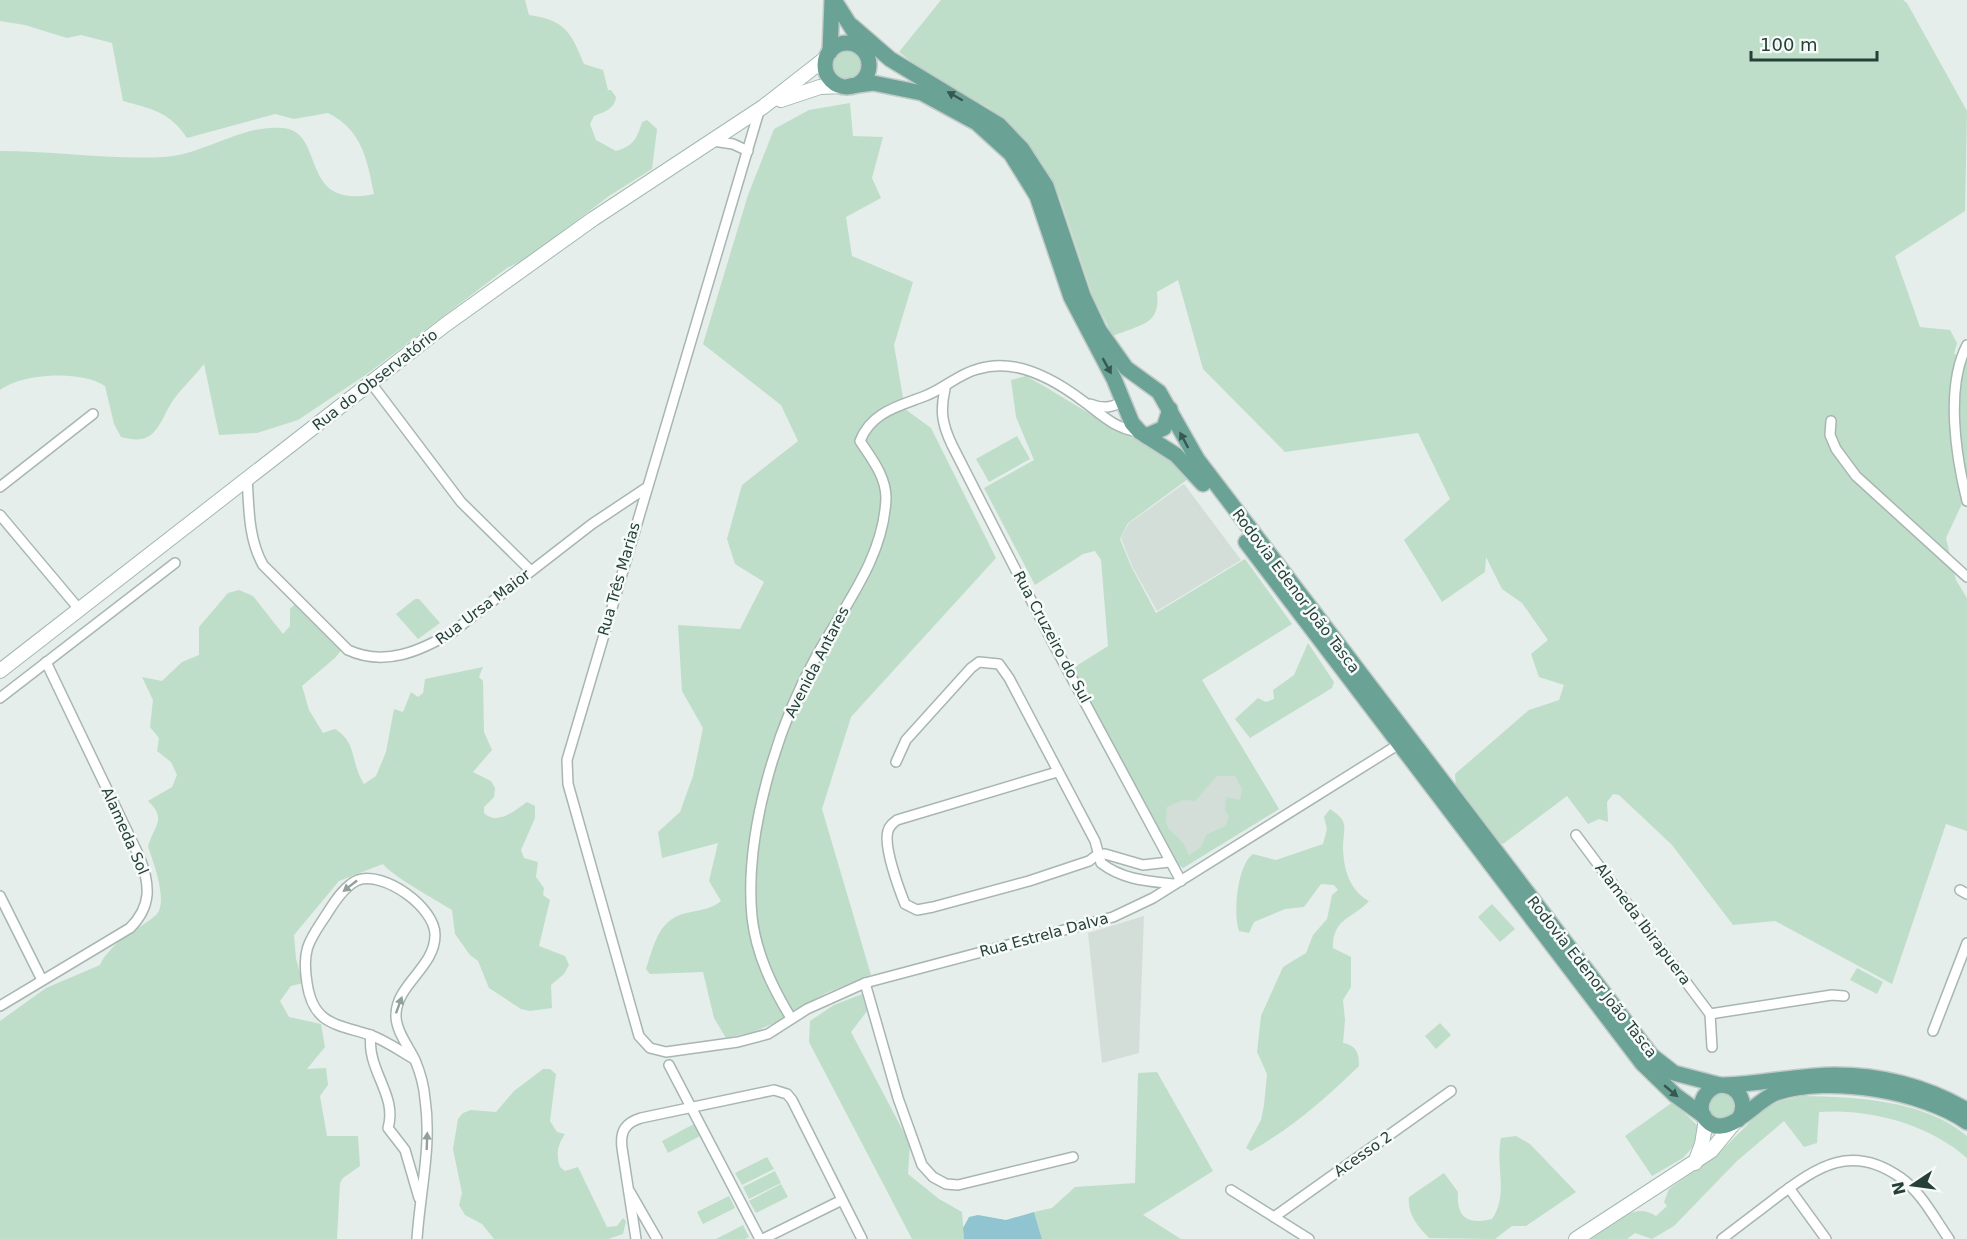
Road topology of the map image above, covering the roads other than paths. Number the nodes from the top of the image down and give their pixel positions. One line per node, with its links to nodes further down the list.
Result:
1 (833, 0): 2 (main road, Rodovia Edenor João Tasca); 3 (main road)
2 (865, 47): 3 (main road); 4 (main road, Rodovia Edenor João Tasca); 5 (main road)
3 (828, 55): 5 (main road); 7 (street, Rua do Observatório)
4 (914, 72): 6 (main road); 13 (main road, Rodovia Edenor João Tasca, one-way to 4)
5 (847, 86): 6 (main road, Rodovia Edenor João Tasca); 7 (street, Rua do Observatório)
6 (909, 90): 14 (main road, Rodovia Edenor João Tasca, one-way to 14)
7 (762, 108): 8 (street, Rua do Observatório); 9 (street, Rua Três Marias)
8 (710, 140): 9 (street); 11 (street, Rua do Observatório)
9 (748, 151): 22 (street, Rua Três Marias)
10 (1967, 345): 25 (street)
11 (371, 383): 20 (street, Rua do Observatório); 28 (street)
12 (945, 388): 15 (street); 39 (street, Rua Cruzeiro do Sul); 48 (street, Avenida Antares)
13 (1155, 389): 14 (main road); 16 (main road, Rodovia Edenor João Tasca)
14 (1124, 401): 15 (street); 19 (main road, Rodovia Edenor João Tasca)
15 (1084, 402): 19 (street)
16 (1170, 409): 19 (main road); 34 (main road, Rodovia Edenor João Tasca, one-way to 16)
17 (93, 414): 21 (street)
18 (1831, 421): 29 (street)
19 (1143, 434): 34 (main road, Rodovia Edenor João Tasca)
20 (247, 477): 28 (street, Rua Ursa Maior); 30 (street, Rua do Observatório)
21 (0, 488)
22 (646, 488): 23 (street, Rua Ursa Maior); 24 (street, Rua Três Marias)
23 (628, 498): 24 (street); 28 (street, Rua Ursa Maior)
24 (643, 500): 52 (street, Rua Três Marias)
25 (1967, 501)
26 (0, 515): 30 (street)
27 (175, 563): 31 (street)
28 (531, 572)
29 (1967, 577)
30 (79, 609): 32 (street, Rua do Observatório)
31 (46, 662): 33 (street); 43 (street, Alameda Sol)
32 (0, 671)
33 (0, 698)
34 (1403, 742): 40 (street, Rua Estrela Dalva); 55 (main road, Rodovia Edenor João Tasca); 59 (main road, Rodovia Edenor João Tasca, one-way to 59)
35 (896, 762): 36 (street)
36 (1057, 772): 38 (street); 38 (street)
37 (1575, 835): 47 (street, Alameda Ibirapuera)
38 (1097, 855): 39 (street); 40 (street)
39 (1169, 862): 40 (street, Rua Cruzeiro do Sul)
40 (1177, 883): 44 (street, Rua Estrela Dalva)
41 (0, 896): 43 (street)
42 (1967, 943): 49 (street)
43 (42, 981): 46 (street, Alameda Sol)
44 (865, 983): 48 (street, Rua Estrela Dalva); 62 (street)
45 (1844, 996): 47 (street)
46 (0, 1006)
47 (1710, 1014): 51 (street)
48 (791, 1018): 52 (street, Rua Estrela Dalva)
49 (1933, 1031)
50 (371, 1035): 53 (street); 53 (street, one-way to 50); 67 (street)
51 (1712, 1047)
52 (650, 1048)
53 (414, 1059): 67 (street, one-way to 53)
54 (669, 1065): 57 (street)
55 (1723, 1085): 58 (main road, Rodovia Edenor João Tasca); 59 (main road); 60 (main road)
56 (1451, 1091): 69 (street, Acesso 2)
57 (692, 1106): 65 (street); 68 (street); 73 (street)
58 (1967, 1110)
59 (1705, 1118): 60 (main road); 63 (street)
60 (1736, 1121): 61 (main road); 63 (street)
61 (1967, 1122)
62 (1073, 1156)
63 (1695, 1162): 76 (street)
64 (1789, 1188): 77 (street); 78 (street); 79 (street)
65 (628, 1190): 71 (street); 72 (street)
66 (1231, 1190): 69 (street)
67 (420, 1199): 70 (street)
68 (842, 1200): 73 (street); 74 (street)
69 (1274, 1217): 75 (street)
70 (417, 1239)
71 (636, 1239)
72 (657, 1239)
73 (761, 1239)
74 (862, 1239)
75 (1309, 1239)
76 (1576, 1239)
77 (1722, 1239)
78 (1826, 1239)
79 (1949, 1239)

